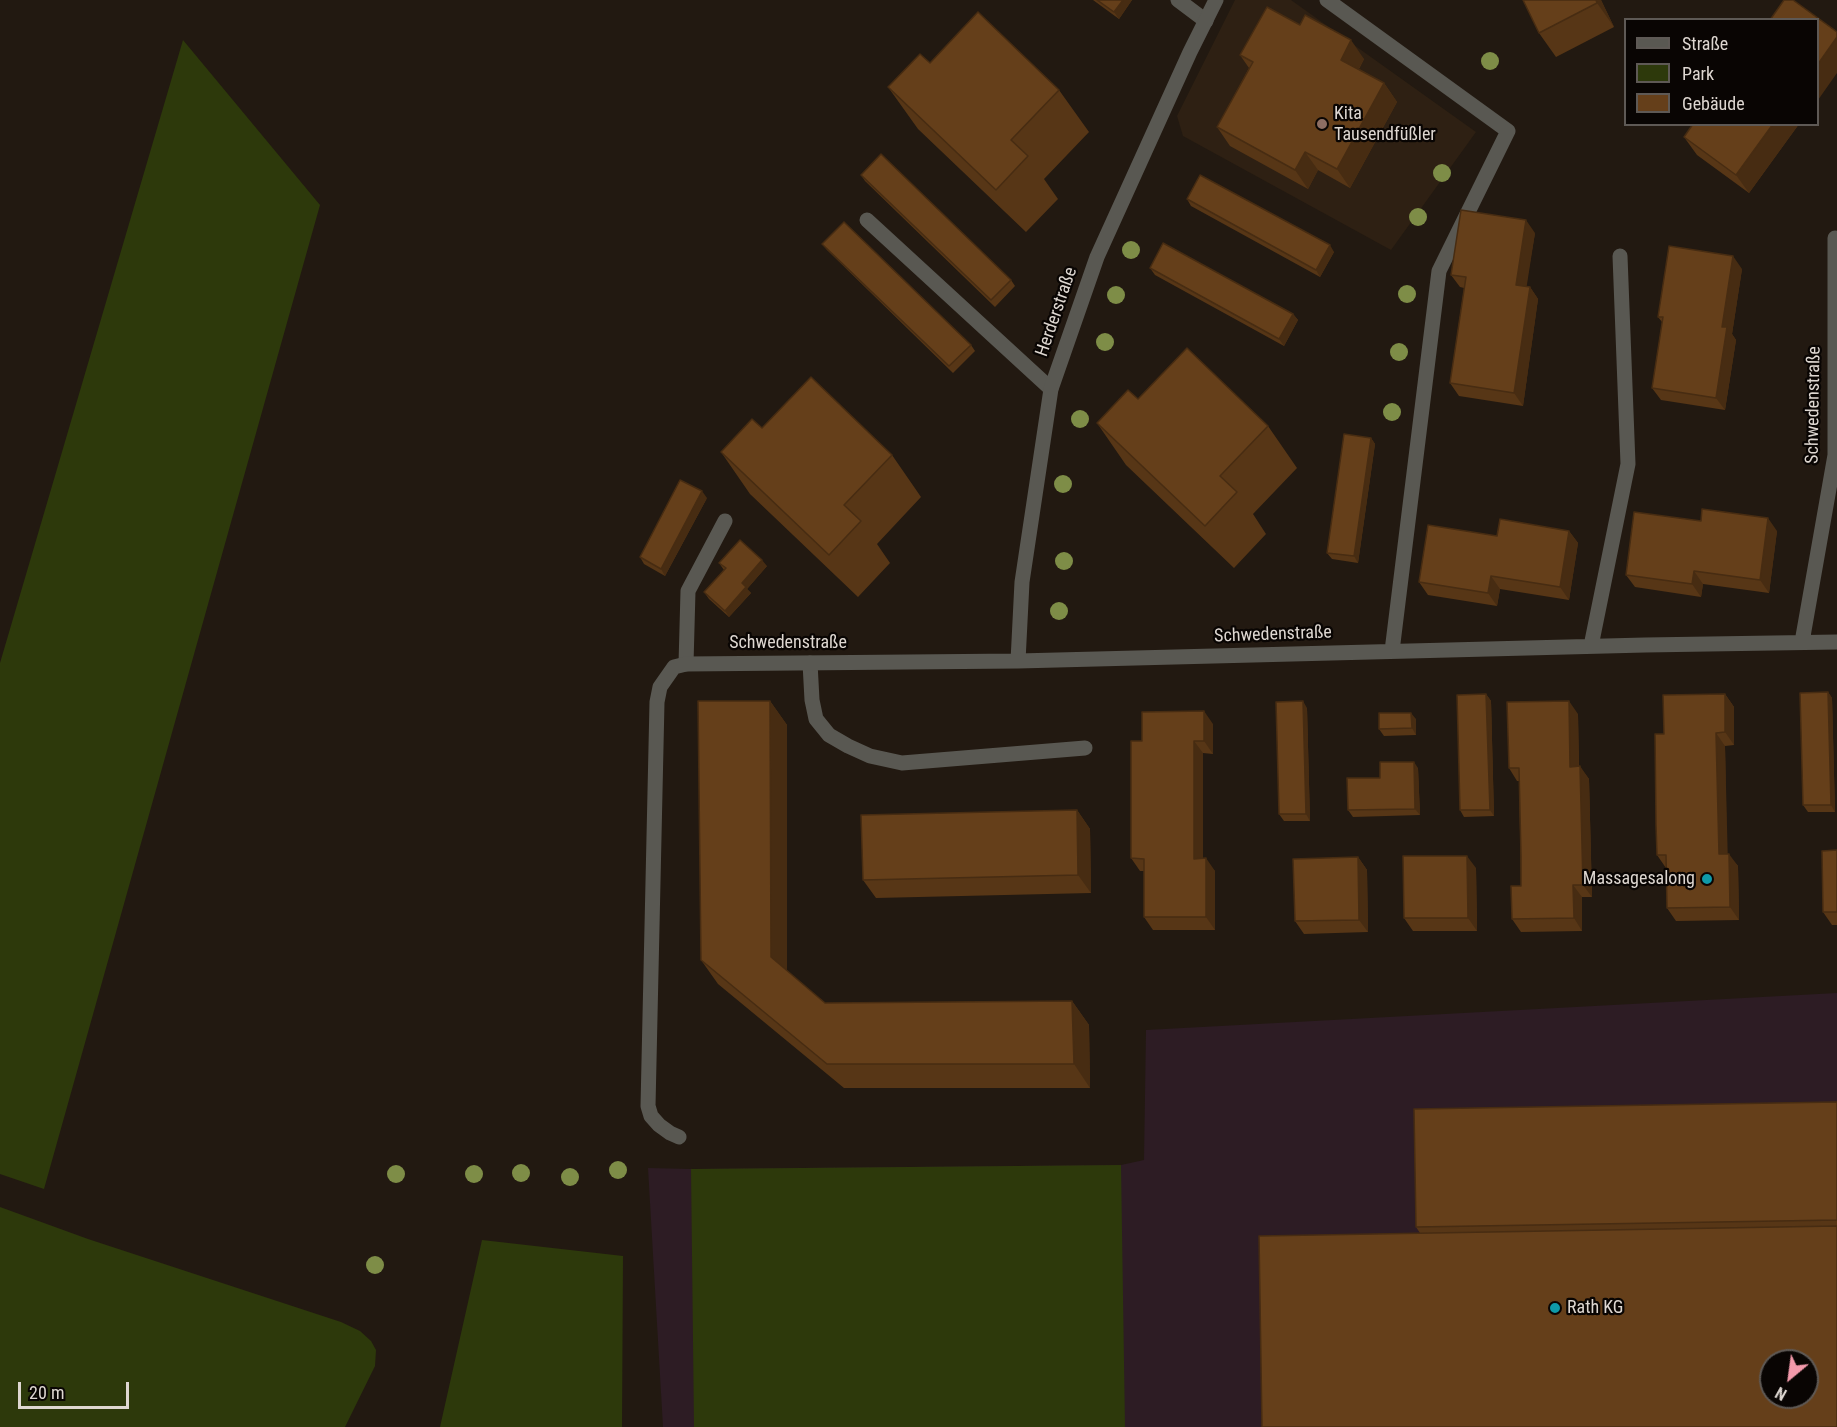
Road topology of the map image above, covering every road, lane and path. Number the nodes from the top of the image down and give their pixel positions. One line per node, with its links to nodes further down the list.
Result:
1 (1178, 0): 4 (street)
2 (1216, 0): 4 (street, Herderstraße)
3 (1326, 0): 13 (street)
4 (1206, 21): 8 (street, Herderstraße)
5 (867, 220): 8 (street)
6 (1835, 238): 10 (street, Schwedenstraße)
7 (1620, 256): 12 (street)
8 (1051, 389): 14 (street, Herderstraße)
9 (725, 521): 16 (street)
10 (1802, 642): 11 (street, Schwedenstraße); 12 (street, Schwedenstraße)
11 (1837, 642)
12 (1591, 646): 13 (street, Schwedenstraße)
13 (1392, 651): 14 (street, Schwedenstraße)
14 (1018, 661): 15 (street, Schwedenstraße)
15 (810, 663): 16 (street, Schwedenstraße); 17 (street)
16 (686, 664): 18 (street)
17 (1085, 748)
18 (679, 1137)

